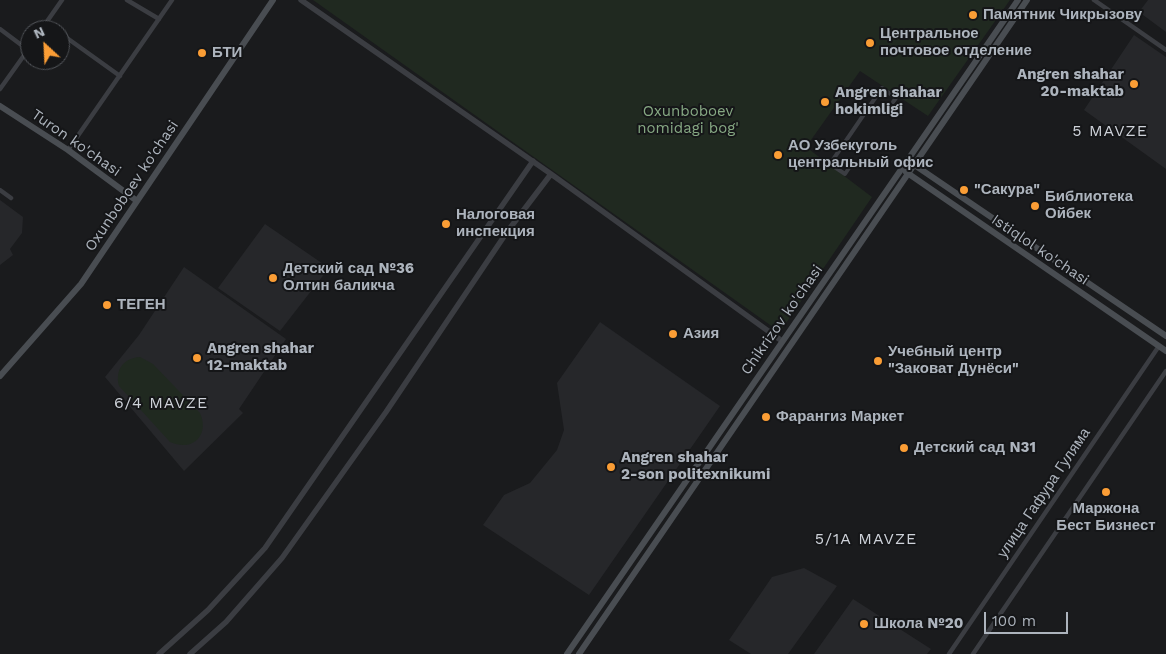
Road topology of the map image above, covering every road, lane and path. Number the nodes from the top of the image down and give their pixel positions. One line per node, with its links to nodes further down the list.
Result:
1 (62, 0): 10 (street)
2 (172, 0): 9 (street)
3 (273, 0): 32 (main road, Oxunboboev ko'chasi)
4 (301, 0): 22 (street)
5 (1018, 0): 21 (main road, Chikrizov ko'chasi)
6 (1027, 0): 23 (main road, Chikrizov ko'chasi)
7 (1094, 0): 14 (street)
8 (130, 1): 9 (street)
9 (159, 19): 16 (street)
10 (48, 20)
11 (0, 29): 13 (street)
12 (70, 40): 16 (street)
13 (20, 42)
14 (1166, 50)
15 (20, 61): 17 (street)
16 (120, 76): 20 (street)
17 (0, 89)
18 (893, 102): 24 (street)
19 (0, 106): 20 (main road, Turon ko'chasi)
20 (68, 150): 32 (main road, Turon ko'chasi)
21 (907, 160): 23 (main road, Istiqlol ko'chasi); 25 (main road, Chikrizov ko'chasi)
22 (533, 161): 26 (street); 39 (street)
23 (914, 165): 27 (main road, Chikrizov ko'chasi); 33 (main road, Istiqlol ko'chasi)
24 (849, 168)
25 (901, 169): 27 (main road, Istiqlol ko'chasi); 29 (main road, Chikrizov ko'chasi)
26 (551, 174): 34 (street); 40 (street)
27 (908, 174): 31 (main road, Chikrizov ko'chasi); 35 (main road, Istiqlol ko'chasi)
28 (0, 190): 30 (street)
29 (884, 193): 31 (main road); 34 (main road, Chikrizov ko'chasi)
30 (11, 198)
31 (892, 198): 42 (main road, Chikrizov ko'chasi)
32 (137, 201): 38 (main road, Oxunboboev ko'chasi)
33 (1166, 336)
34 (782, 342): 41 (main road, Chikrizov ko'chasi)
35 (1159, 346): 36 (main road, Istiqlol ko'chasi); 43 (street, улица Гафура Гуляма)
36 (1166, 351)
37 (1166, 370): 44 (street)
38 (0, 376)
39 (159, 654)
40 (190, 654)
41 (567, 654)
42 (579, 654)
43 (949, 654)
44 (973, 654)

